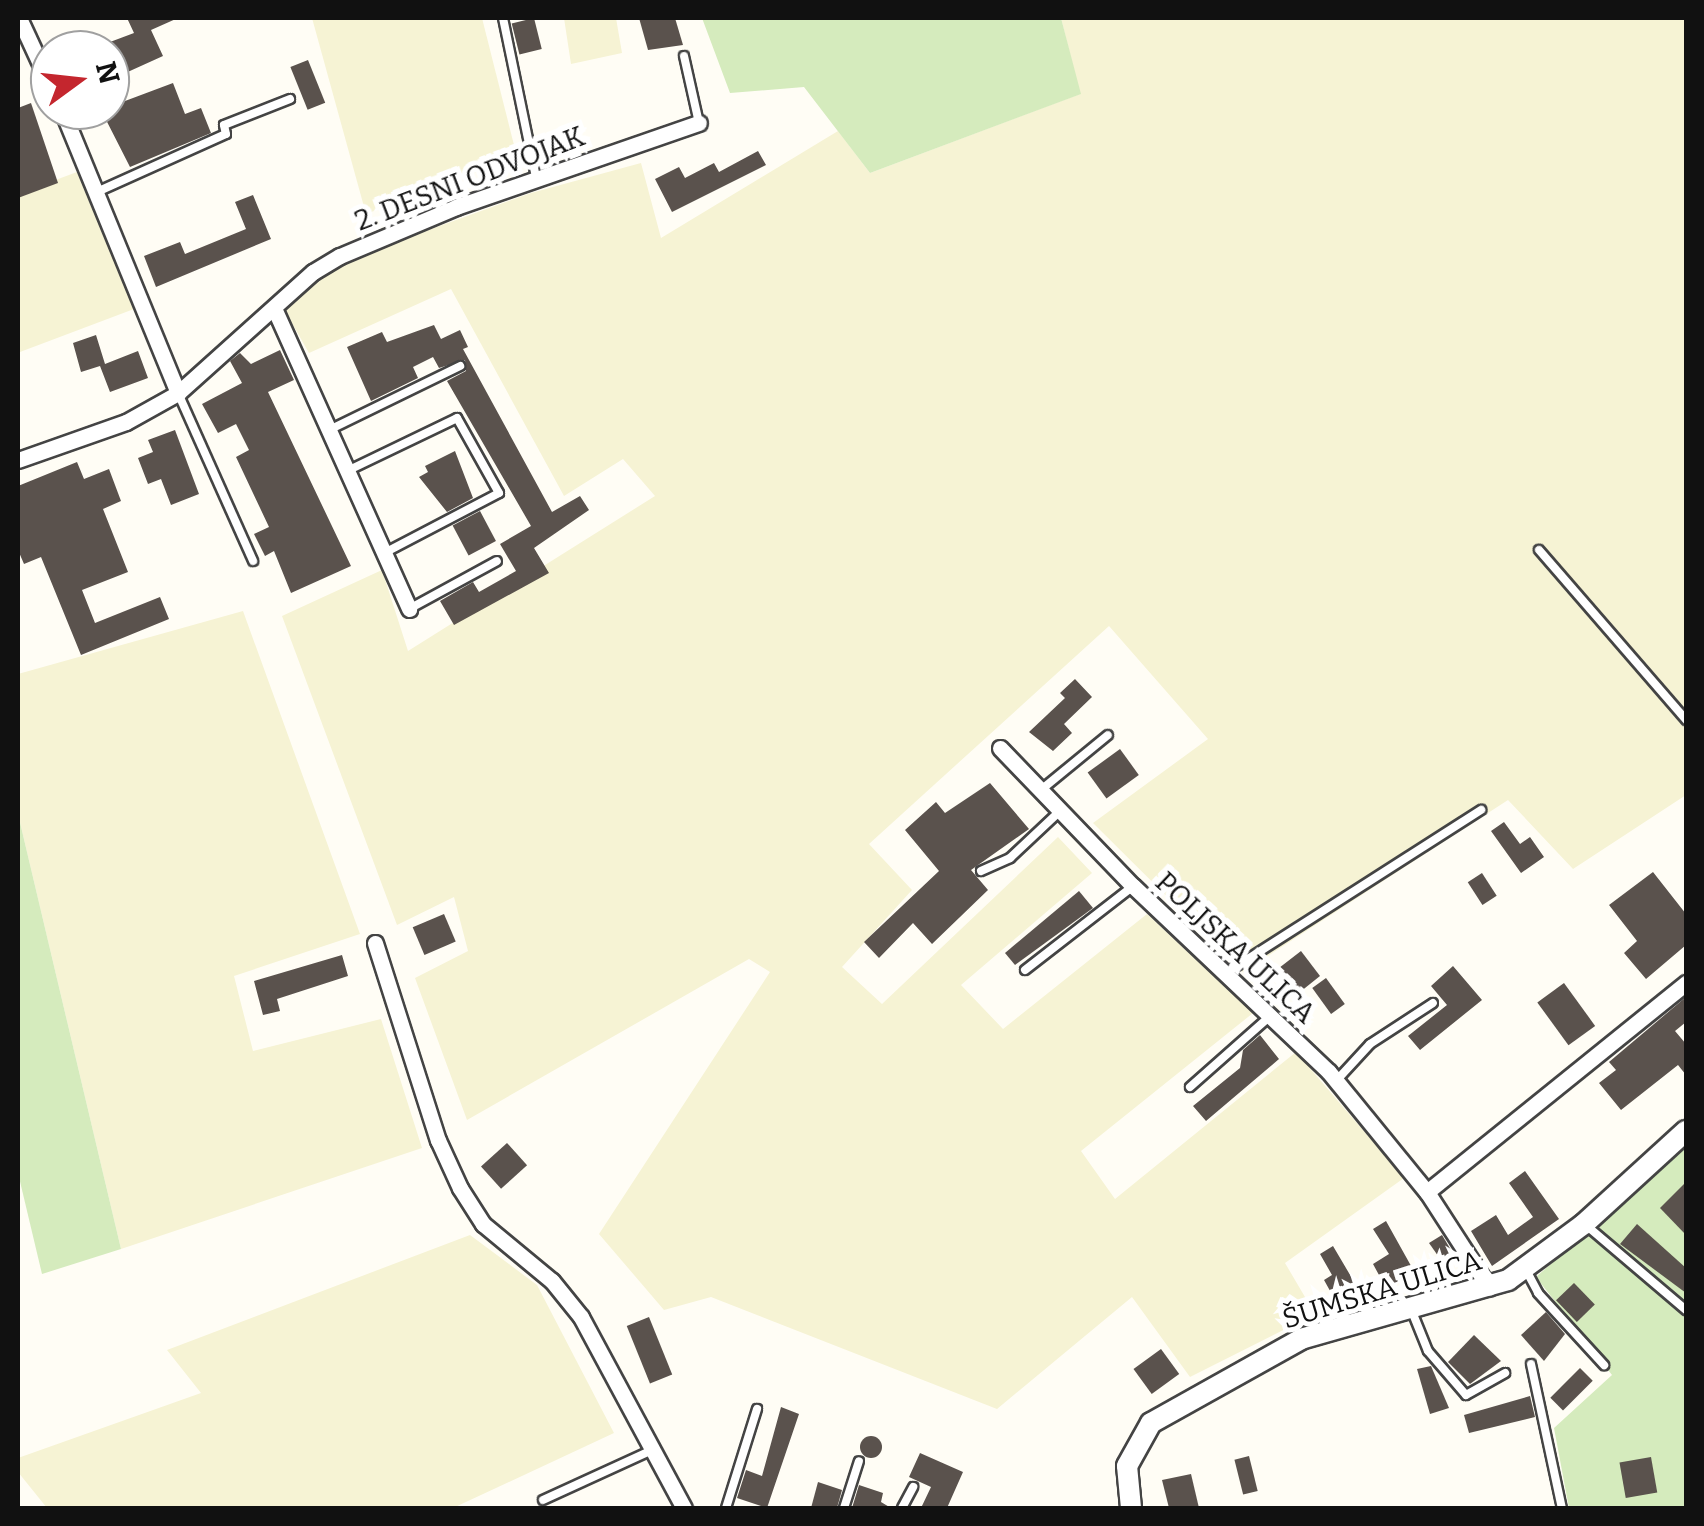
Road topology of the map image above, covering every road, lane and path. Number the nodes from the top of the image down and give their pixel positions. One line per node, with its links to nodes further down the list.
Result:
1 (19, 18): 3 (street)
2 (503, 18): 8 (lane)
3 (30, 42)
4 (684, 56): 6 (lane)
5 (290, 99): 9 (lane)
6 (699, 124): 8 (street, 2. DESNI ODVOJAK)
7 (71, 130): 9 (street)
8 (536, 178): 10 (street, 2. DESNI ODVOJAK)
9 (99, 191): 12 (street)
10 (274, 308): 12 (street, 2. DESNI ODVOJAK); 13 (street)
11 (460, 366): 13 (lane)
12 (178, 393): 14 (street, 2. DESNI ODVOJAK); 18 (lane)
13 (329, 430): 15 (street)
14 (18, 460)
15 (347, 471): 17 (street); 17 (lane)
16 (1539, 550): 21 (lane)
17 (384, 553): 20 (street)
18 (253, 561)
19 (497, 561): 20 (lane)
20 (409, 609)
21 (1686, 720)
22 (1108, 735): 24 (lane)
23 (1000, 748): 24 (street, POLJSKA ULICA)
24 (1041, 790): 25 (street, POLJSKA ULICA)
25 (1060, 810): 27 (lane); 28 (street, POLJSKA ULICA)
26 (1481, 810): 31 (lane)
27 (982, 871)
28 (1132, 886): 30 (lane); 31 (street, POLJSKA ULICA)
29 (375, 943): 48 (street)
30 (1025, 970)
31 (1226, 974): 34 (street, POLJSKA ULICA)
32 (1686, 984): 38 (street)
33 (1433, 1003): 35 (lane)
34 (1270, 1016): 35 (street, POLJSKA ULICA); 36 (lane)
35 (1336, 1081): 38 (street, POLJSKA ULICA)
36 (1190, 1087)
37 (1686, 1131): 39 (street, ŠUMSKA ULICA)
38 (1428, 1192): 41 (street, POLJSKA ULICA)
39 (1584, 1224): 40 (street, ŠUMSKA ULICA); 43 (lane)
40 (1526, 1270): 41 (street, ŠUMSKA ULICA); 45 (lane)
41 (1489, 1288): 42 (street, ŠUMSKA ULICA)
42 (1411, 1309): 46 (lane); 56 (street, ŠUMSKA ULICA)
43 (1686, 1310)
44 (1531, 1364): 57 (lane)
45 (1604, 1365)
46 (1505, 1373)
47 (758, 1408): 53 (lane)
48 (652, 1450): 51 (lane); 52 (street)
49 (859, 1461): 54 (lane)
50 (913, 1486): 55 (lane)
51 (543, 1500)
52 (684, 1508)
53 (726, 1508)
54 (844, 1508)
55 (902, 1508)
56 (1131, 1508)
57 (1562, 1508)

